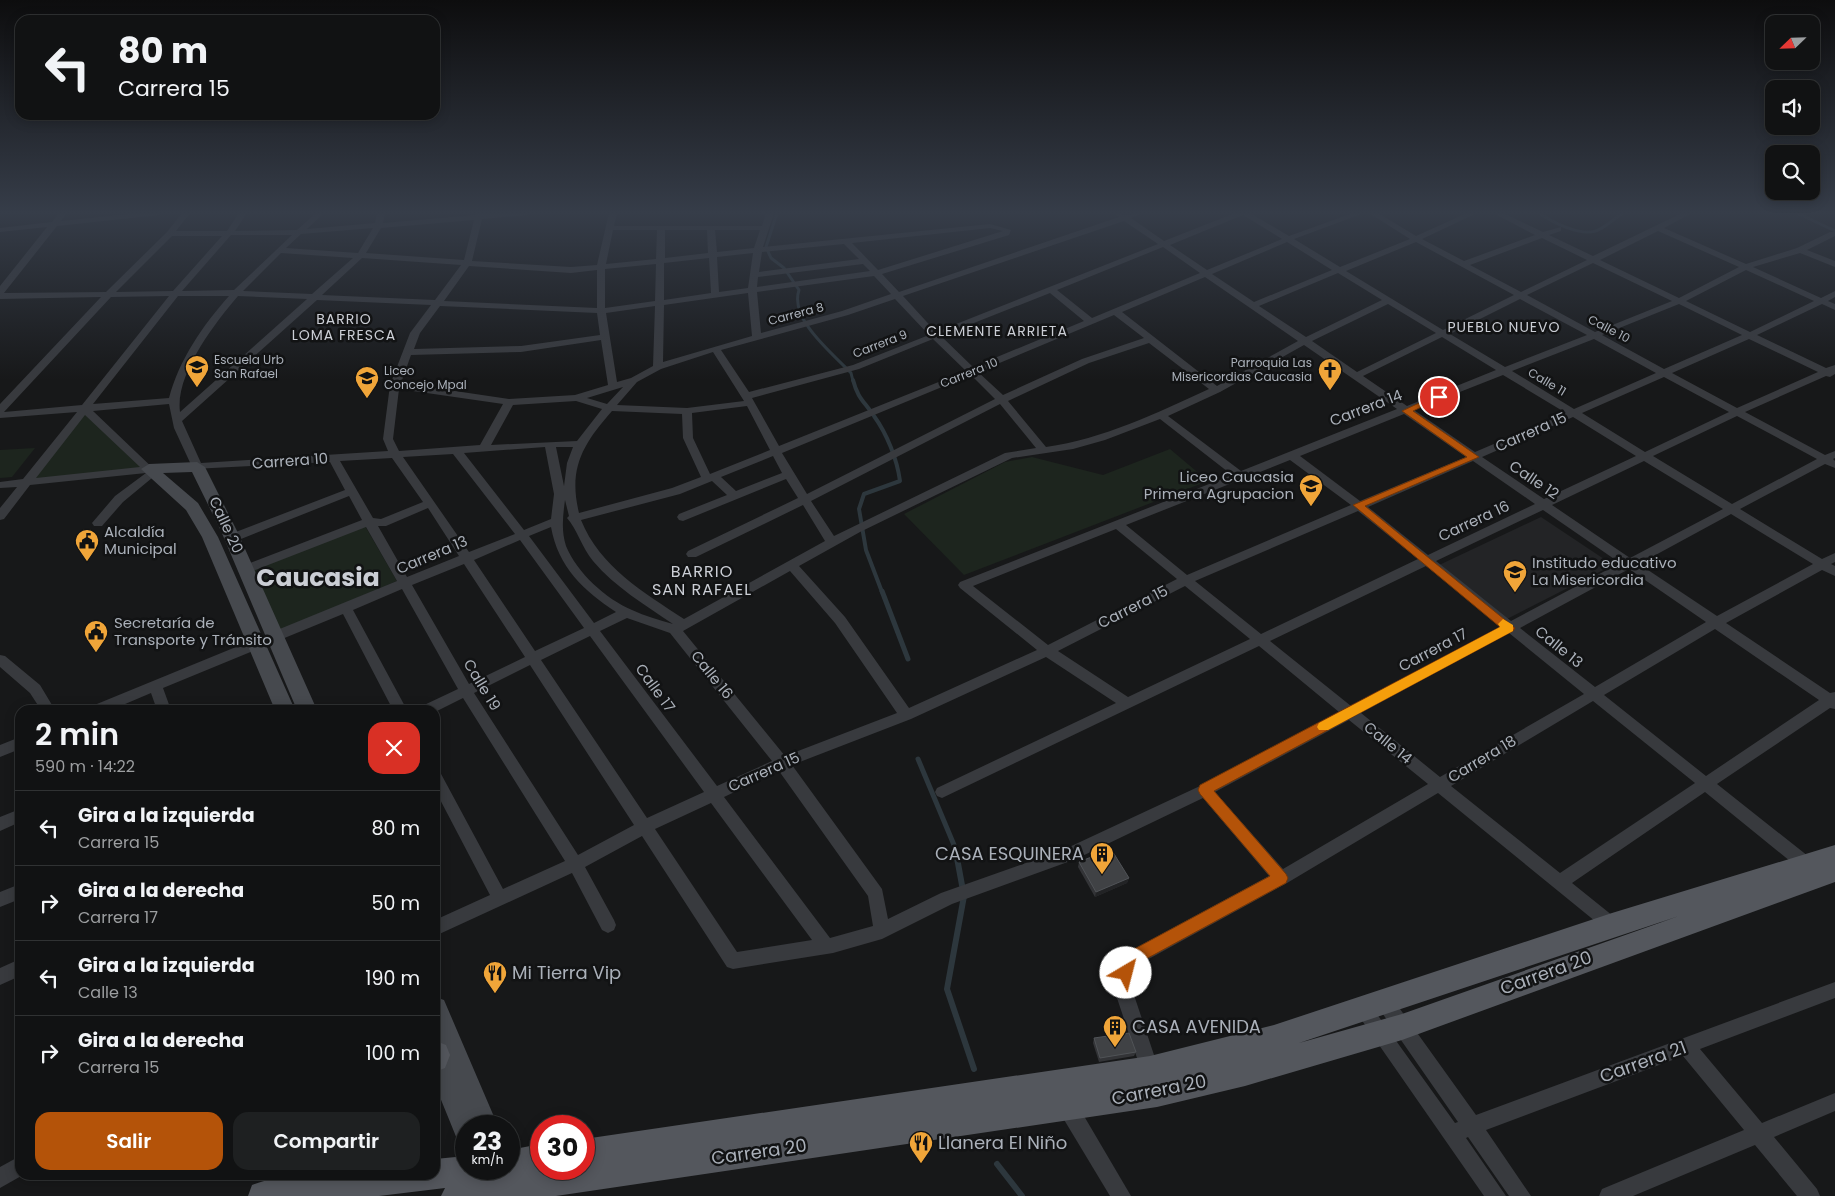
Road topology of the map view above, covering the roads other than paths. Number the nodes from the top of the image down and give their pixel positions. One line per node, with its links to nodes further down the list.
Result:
1 (19, 269): 32 (street)
2 (135, 269): 35 (street)
3 (197, 269): 33 (street)
4 (261, 269): 34 (street)
5 (346, 269): 39 (street)
6 (462, 269): 45 (street)
7 (553, 269): 8 (street)
8 (582, 269)
9 (601, 269): 48 (street)
10 (660, 269): 43 (street)
11 (714, 269): 36 (street)
12 (757, 269): 29 (street)
13 (811, 269): 29 (street)
14 (872, 269): 27 (street)
15 (890, 269): 27 (street)
16 (973, 269): 40 (street, Carrera 8)
17 (1102, 269): 30 (street, Carrera 9)
18 (1199, 269): 28 (street, Calle 12)
19 (1219, 269): 28 (street, Carrera 10)
20 (1343, 269): 26 (street)
21 (1473, 269): 37 (street, Calle 10)
22 (1575, 269): 37 (street)
23 (1613, 269): 44 (street)
24 (1742, 269): 44 (street, Carrera 14)
25 (1750, 269): 42 (street)
26 (1340, 270): 41 (street, Calle 11); 46 (street)
27 (876, 273): 31 (street); 40 (street)
28 (1207, 274): 46 (street, Calle 12); 49 (street, Carrera 10)
29 (755, 275): 31 (street)
30 (1052, 289): 50 (street); 54 (street, Carrera 9)
31 (752, 291): 36 (street); 56 (street)
32 (0, 293): 35 (street)
33 (176, 293): 34 (street); 35 (street); 78 (street)
34 (237, 293): 39 (street); 74 (street)
35 (109, 294): 77 (street)
36 (716, 294): 43 (street)
37 (1519, 294): 51 (street); 53 (street, Calle 10)
38 (1835, 294): 42 (street, Carrera 15)
39 (315, 296): 45 (street); 85 (street)
40 (897, 296): 54 (street); 56 (street, Carrera 8)
41 (1389, 300): 51 (street, Calle 11); 58 (street)
42 (1821, 300): 47 (street); 52 (street, Carrera 15)
43 (659, 301): 48 (street); 61 (street)
44 (1680, 301): 52 (street); 53 (street, Carrera 14)
45 (435, 303): 48 (street); 60 (street)
46 (1253, 305): 58 (street, Calle 12)
47 (1835, 307)
48 (601, 311): 55 (street)
49 (1116, 312): 50 (street, Carrera 10); 57 (street)
50 (1091, 322): 63 (street, Carrera 10)
51 (1444, 334): 62 (street, Calle 11); 66 (street)
52 (1748, 334): 64 (street, Carrera 15); 65 (street)
53 (1595, 335): 62 (street, Carrera 14); 64 (street, Calle 10)
54 (935, 336): 63 (street); 73 (street, Carrera 9)
55 (604, 337): 60 (street); 69 (street)
56 (756, 337): 59 (street, Carrera 8)
57 (1151, 340): 70 (street); 72 (street)
58 (1305, 341): 66 (street, Calle 12); 70 (street)
59 (715, 348): 61 (street, Carrera 8); 73 (street)
60 (408, 352): 68 (street)
61 (658, 367): 67 (street, Carrera 8)
62 (1504, 370): 80 (street, Carrera 14); 81 (street, Calle 11)
63 (973, 371): 72 (street); 91 (street, Carrera 10)
64 (1663, 372): 81 (street, Carrera 15); 82 (street, Calle 10)
65 (1832, 372): 82 (street, Carrera 16)
66 (1356, 376): 80 (street, Calle 12)
67 (634, 380): 69 (street); 76 (street, Calle 16)
68 (395, 385): 75 (street, Carrera 9); 92 (street)
69 (613, 387): 71 (street)
70 (1216, 390): 84 (street)
71 (576, 398): 75 (street, Carrera 9); 76 (street, Carrera 9)
72 (1001, 399): 90 (street); 107 (street)
73 (748, 400): 79 (street, Carrera 9); 91 (street)
74 (173, 401): 78 (street); 85 (street)
75 (509, 402): 88 (street)
76 (610, 408): 79 (street, Carrera 9); 87 (street, Calle 16)
77 (0, 410)
78 (86, 410): 83 (street); 98 (street); 103 (street)
79 (687, 411): 102 (street)
80 (1406, 411): 93 (street, Carrera 14); 94 (street, Calle 12)
81 (1573, 412): 94 (street, Carrera 15); 95 (street, Calle 11)
82 (1737, 412): 95 (street, Carrera 16); 97 (street, Calle 10)
83 (0, 415)
84 (1161, 415): 90 (street); 101 (street)
85 (177, 420): 99 (street)
86 (550, 444): 87 (street, Carrera 10); 88 (street, Carrera 10); 116 (street)
87 (580, 444): 114 (street, Calle 16)
88 (484, 448): 89 (street, Carrera 10)
89 (456, 450): 92 (street, Carrera 10); 119 (street, Calle 17)
90 (1043, 450): 121 (street)
91 (776, 452): 100 (street); 102 (street, Carrera 10)
92 (395, 454): 96 (street, Carrera 10); 108 (street)
93 (1290, 454): 101 (street, Carrera 14); 109 (street, Calle 13)
94 (1474, 457): 109 (street, Carrera 15); 110 (street, Calle 12)
95 (1646, 457): 110 (street, Carrera 16); 111 (street, Calle 11)
96 (333, 458): 99 (street, Carrera 10); 105 (street, Calle 19)
97 (1832, 459): 111 (street, Carrera 17)
98 (151, 471): 99 (street, Carrera 10); 103 (street, Carrera 10); 117 (street); 139 (street, Calle 20)
99 (200, 473): 120 (street, Calle 20)
100 (788, 474): 106 (street); 107 (street)
101 (1239, 475): 118 (street, Carrera 14)
102 (711, 477): 106 (street); 114 (street, Carrera 10)
103 (26, 482): 104 (street, Carrera 10); 112 (street)
104 (0, 485)
105 (352, 491): 115 (street, Calle 19); 120 (street)
106 (735, 496): 113 (street)
107 (805, 499): 121 (street); 122 (street)
108 (430, 503): 115 (street); 123 (street)
109 (1358, 505): 124 (street, Calle 13); 129 (street, Carrera 15)
110 (1544, 505): 124 (street, Carrera 16); 125 (street, Calle 12)
111 (1732, 509): 125 (street, Carrera 17); 126 (street, Calle 11)
112 (0, 516)
113 (683, 517)
114 (573, 518): 134 (street, Calle 16)
115 (370, 521): 128 (street); 130 (street, Calle 19)
116 (556, 521): 119 (street, Carrera 13); 132 (street)
117 (98, 523)
118 (1117, 524): 129 (street, Calle 14); 140 (street, Carrera 14)
119 (522, 535): 123 (street, Carrera 13); 136 (street, Calle 17)
120 (232, 538): 128 (street, Calle 20)
121 (832, 542): 127 (street)
122 (692, 554)
123 (465, 559): 130 (street, Carrera 13); 141 (street)
124 (1425, 561): 135 (street, Calle 13); 138 (street, Carrera 16)
125 (1630, 564): 133 (street, Calle 12); 135 (street, Carrera 17)
126 (1831, 564): 133 (street, Carrera 18)
127 (792, 565): 134 (street); 156 (street)
128 (246, 568): 137 (street, Calle 20)
129 (1186, 580): 138 (street, Calle 14); 140 (street, Carrera 15)
130 (405, 583): 131 (street, Carrera 13); 144 (street, Calle 19)
131 (346, 608): 137 (street, Carrera 13); 153 (street)
132 (626, 613): 134 (street); 136 (street)
133 (1715, 622): 145 (street, Carrera 18); 146 (street, Calle 12)
134 (679, 628): 159 (street, Calle 16)
135 (1509, 628): 145 (street, Calle 13); 155 (street, Carrera 17)
136 (592, 630): 141 (street); 165 (street, Calle 17)
137 (275, 637): 139 (street, Carrera 13); 152 (street, Calle 20)
138 (1260, 640): 147 (street, Carrera 16); 155 (street, Calle 14)
139 (257, 645): 143 (street, Carrera 13); 151 (street, Calle 20)
140 (1047, 651): 147 (street); 156 (street, Carrera 15)
141 (532, 659): 144 (street); 168 (street)
142 (1, 664): 148 (street)
143 (156, 687): 149 (street, Carrera 13); 150 (street)
144 (466, 691): 154 (street); 170 (street, Calle 19)
145 (1592, 694): 160 (street, Calle 13); 162 (street, Carrera 18)
146 (1833, 701): 160 (street)
147 (1127, 703): 164 (street, Carrera 16)
148 (45, 705)
149 (111, 705)
150 (162, 705)
151 (283, 705)
152 (304, 705)
153 (397, 705)
154 (437, 705)
155 (1350, 712): 162 (street, Calle 14); 163 (street, Carrera 17)
156 (906, 715): 159 (street, Carrera 15)
157 (15, 745): 158 (street)
158 (0, 752)
159 (782, 763): 165 (street, Carrera 15); 181 (street, Calle 16)
160 (1706, 784): 171 (street, Calle 13); 174 (street)
161 (440, 785): 176 (street)
162 (1439, 785): 173 (street, Carrera 18); 174 (street, Calle 14)
163 (1205, 790): 173 (street); 181 (street, Carrera 17)
164 (942, 792)
165 (712, 794): 168 (street, Carrera 15); 182 (street, Calle 17)
166 (15, 817): 167 (street)
167 (0, 824)
168 (644, 827): 170 (street, Carrera 15); 182 (street, Carrera 17)
169 (1835, 855): 171 (main road, Carrera 20)
170 (575, 864): 176 (street, Carrera 15); 178 (street, Calle 19)
171 (1807, 865): 179 (main road, Carrera 20)
172 (1835, 872): 188 (main road, Carrera 20)
173 (1281, 878): 191 (street, Carrera 18)
174 (1560, 882): 179 (street, Calle 14)
175 (15, 893): 177 (street)
176 (500, 899): 180 (street, Carrera 15)
177 (0, 900)
178 (608, 925)
179 (1612, 925): 186 (main road, Carrera 20)
180 (440, 926)
181 (882, 930): 182 (street, Carrera 17)
182 (826, 946)
183 (15, 970): 184 (street)
184 (0, 977)
185 (1835, 990): 189 (street, Carrera 21)
186 (1374, 1005): 188 (street); 191 (main road, Carrera 20)
187 (440, 1021): 195 (street)
188 (1390, 1030): 193 (main road, Carrera 20); 196 (street); 197 (street)
189 (1686, 1046): 196 (street, Carrera 21); 198 (street)
190 (440, 1067): 194 (street)
191 (1150, 1070): 199 (main road, Carrera 20)
192 (1835, 1102): 198 (street)
193 (1067, 1106): 202 (main road, Carrera 20); 207 (street)
194 (460, 1115)
195 (480, 1115)
196 (1472, 1126): 197 (street, Carrera 21); 209 (street)
197 (1452, 1134): 208 (street)
198 (1759, 1134): 210 (street); 211 (street)
199 (595, 1151)
200 (15, 1169): 204 (street)
201 (440, 1175): 203 (main road, Carrera 20)
202 (520, 1175)
203 (455, 1176)
204 (0, 1178)
205 (371, 1180): 206 (main road)
206 (263, 1196)
207 (1121, 1196)
208 (1496, 1196)
209 (1521, 1196)
210 (1609, 1196)
211 (1810, 1196)

